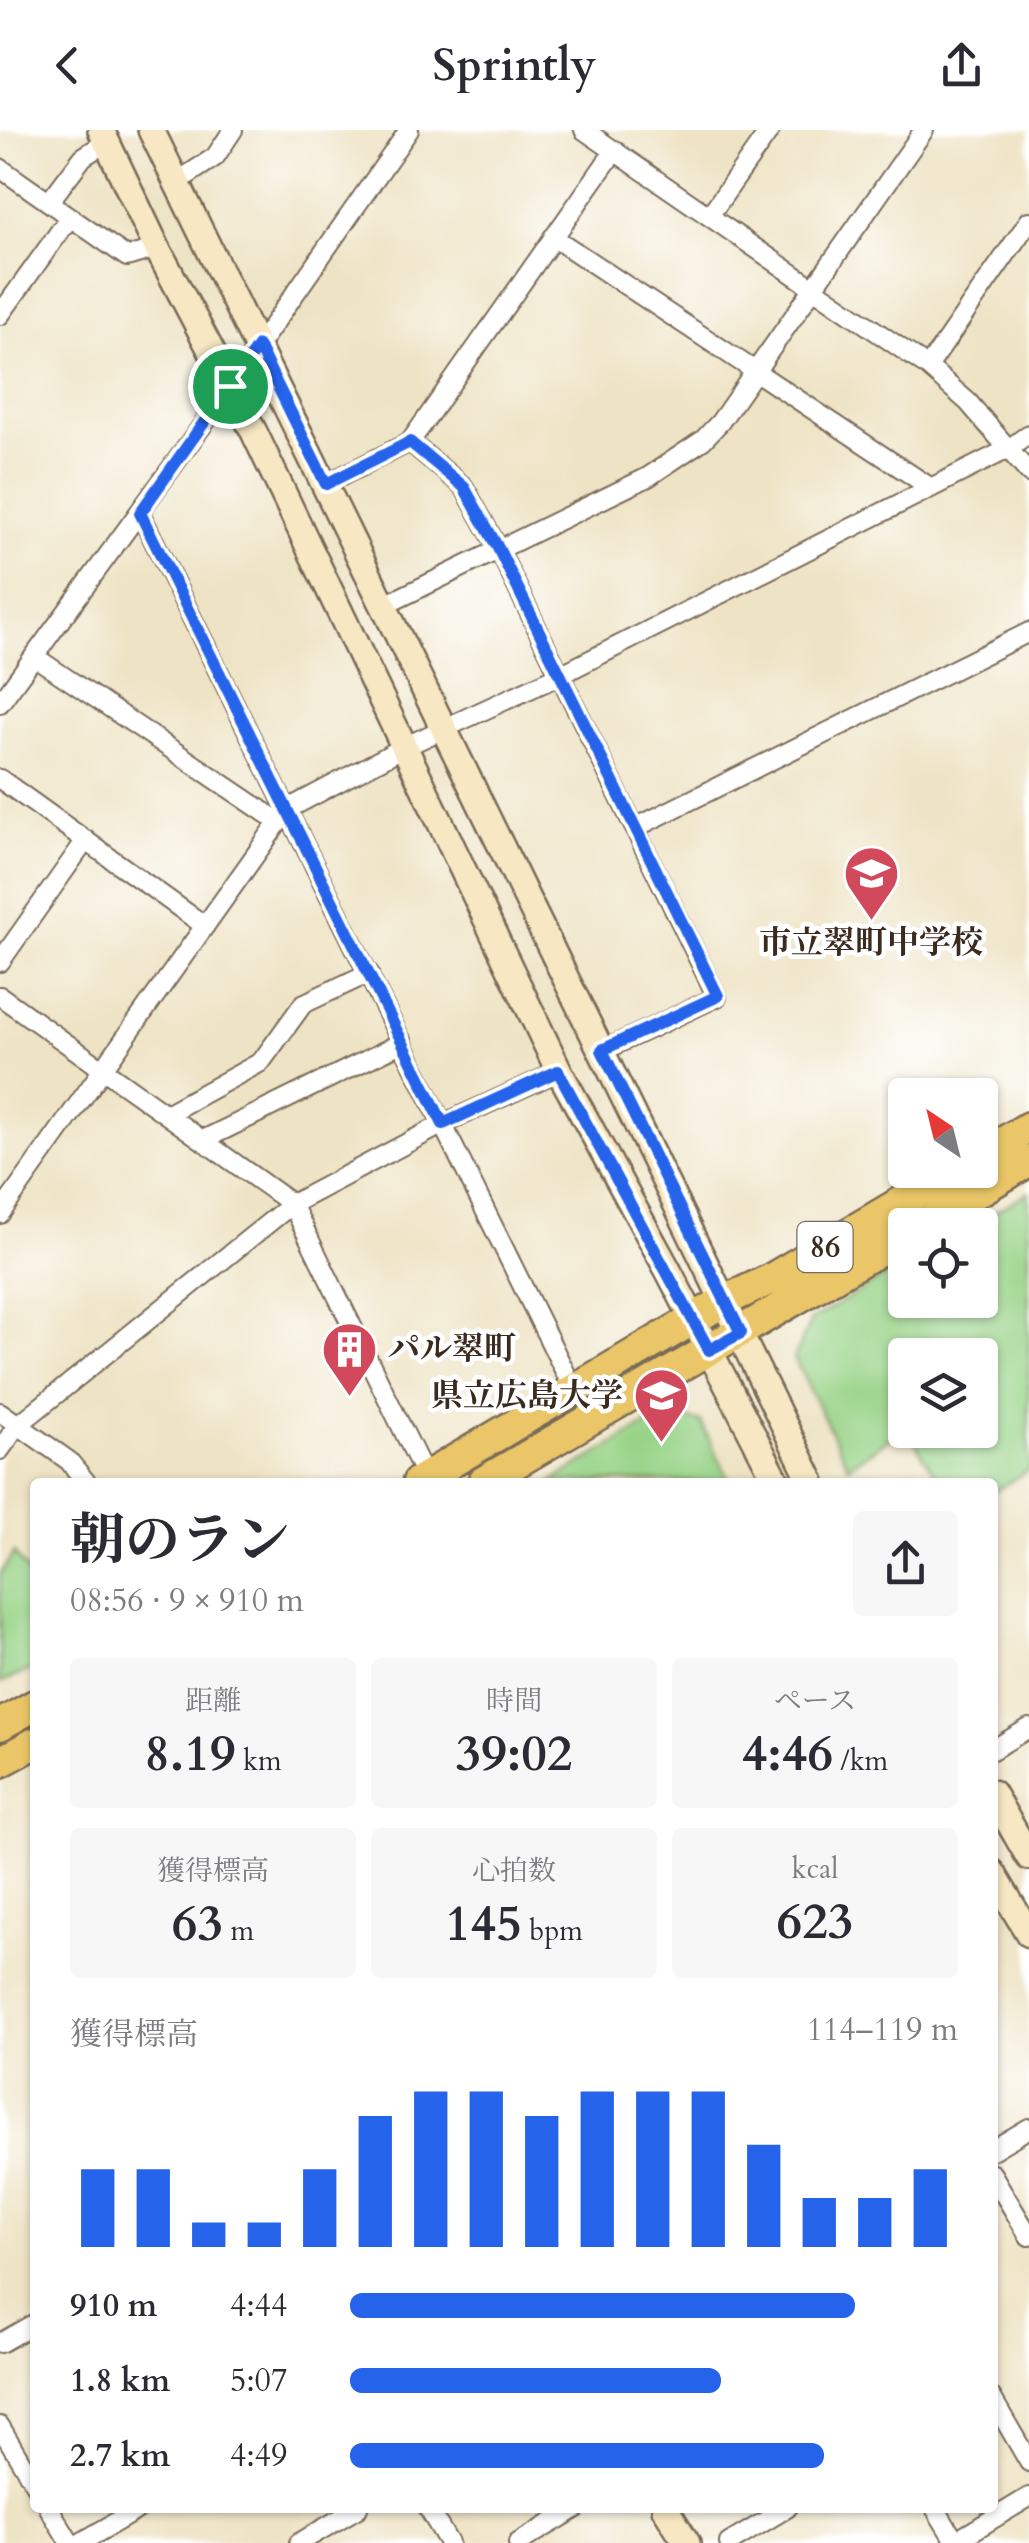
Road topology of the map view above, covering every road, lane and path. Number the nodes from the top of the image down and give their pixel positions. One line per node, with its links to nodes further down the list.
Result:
1 (151, 130): 10 (street)
2 (233, 130): 10 (street)
3 (409, 130): 19 (street)
4 (770, 130): 12 (street)
5 (924, 130): 17 (street)
6 (589, 131): 8 (street)
7 (104, 136): 11 (street); 16 (street)
8 (614, 150): 12 (street); 15 (street)
9 (0, 168): 11 (street)
10 (177, 182): 19 (street)
11 (49, 202): 13 (street)
12 (710, 216): 17 (street)
13 (70, 217): 16 (street); 18 (street)
14 (1029, 221): 20 (street)
15 (554, 237): 21 (street); 24 (street)
16 (157, 248): 22 (street)
17 (814, 288): 20 (street); 21 (street)
18 (0, 315)
19 (258, 346): 22 (street); 27 (street)
20 (928, 367): 25 (street)
21 (754, 372): 28 (street); 30 (street)
22 (230, 386): 29 (street); 37 (street)
23 (1029, 434): 25 (street)
24 (410, 442): 27 (street); 30 (street)
25 (1010, 448): 26 (street); 28 (street)
26 (1029, 473)
27 (326, 484): 31 (street)
28 (930, 488): 34 (street)
29 (140, 513): 33 (street); 39 (street)
30 (498, 548): 31 (street); 34 (street)
31 (385, 604): 36 (street)
32 (1029, 632): 40 (street)
33 (34, 656): 35 (street); 39 (street)
34 (560, 675): 36 (street); 40 (street)
35 (0, 703)
36 (445, 728): 37 (street); 47 (street)
37 (404, 747): 39 (street); 49 (street)
38 (0, 779): 41 (street)
39 (284, 816): 42 (street); 44 (street)
40 (635, 828): 47 (street)
41 (86, 840): 42 (street); 43 (street)
42 (205, 926): 48 (street)
43 (0, 962)
44 (368, 973): 46 (street); 50 (street)
45 (0, 996): 48 (street)
46 (402, 1042): 51 (street); 53 (street)
47 (602, 1050): 61 (street)
48 (104, 1069): 50 (street); 59 (street)
49 (558, 1071): 51 (street); 62 (street)
50 (166, 1114): 53 (street)
51 (443, 1124): 57 (street); 65 (street)
52 (1029, 1127): 54 (main road)
53 (203, 1140): 57 (street)
54 (998, 1145)
55 (1029, 1161): 58 (main road)
56 (925, 1188): 61 (main road, 86)
57 (292, 1204): 67 (street); 70 (street)
58 (950, 1208)
59 (0, 1214)
60 (888, 1245): 63 (main road, 86)
61 (724, 1301): 62 (main road, 86); 63 (street)
62 (692, 1320): 64 (street); 65 (main road, 86)
63 (741, 1333): 64 (main road, 86); 74 (street)
64 (709, 1350): 72 (main road, 86); 73 (street)
65 (574, 1390): 71 (main road, 86)
66 (0, 1412): 67 (street)
67 (18, 1425): 68 (street); 69 (street)
68 (0, 1450)
69 (83, 1478)
70 (421, 1478)
71 (425, 1478)
72 (490, 1478)
73 (775, 1478)
74 (810, 1478)
75 (30, 1709): 76 (main road)
76 (0, 1725)
77 (1029, 1728): 79 (street)
78 (30, 1746): 80 (main road)
79 (998, 1746)
80 (0, 1762)
81 (998, 1803): 82 (street)
82 (1029, 1857)
83 (998, 1882): 84 (street)
84 (1029, 1934)
85 (1029, 2128): 86 (street)
86 (998, 2146)
87 (998, 2184): 88 (street)
88 (1029, 2236)
89 (30, 2325): 90 (street)
90 (0, 2343)
91 (998, 2408): 93 (street)
92 (0, 2426): 94 (street)
93 (1029, 2462)
94 (30, 2477)
95 (1029, 2496): 104 (street)
96 (51, 2513): 105 (street)
97 (131, 2513): 106 (street)
98 (350, 2513): 107 (street)
99 (431, 2513): 108 (street)
100 (569, 2513): 109 (street)
101 (669, 2513): 110 (street)
102 (779, 2513): 111 (street)
103 (938, 2513): 104 (street)
104 (954, 2542)
105 (70, 2543)
106 (80, 2543)
107 (299, 2543)
108 (449, 2543)
109 (518, 2543)
110 (687, 2543)
111 (729, 2543)

